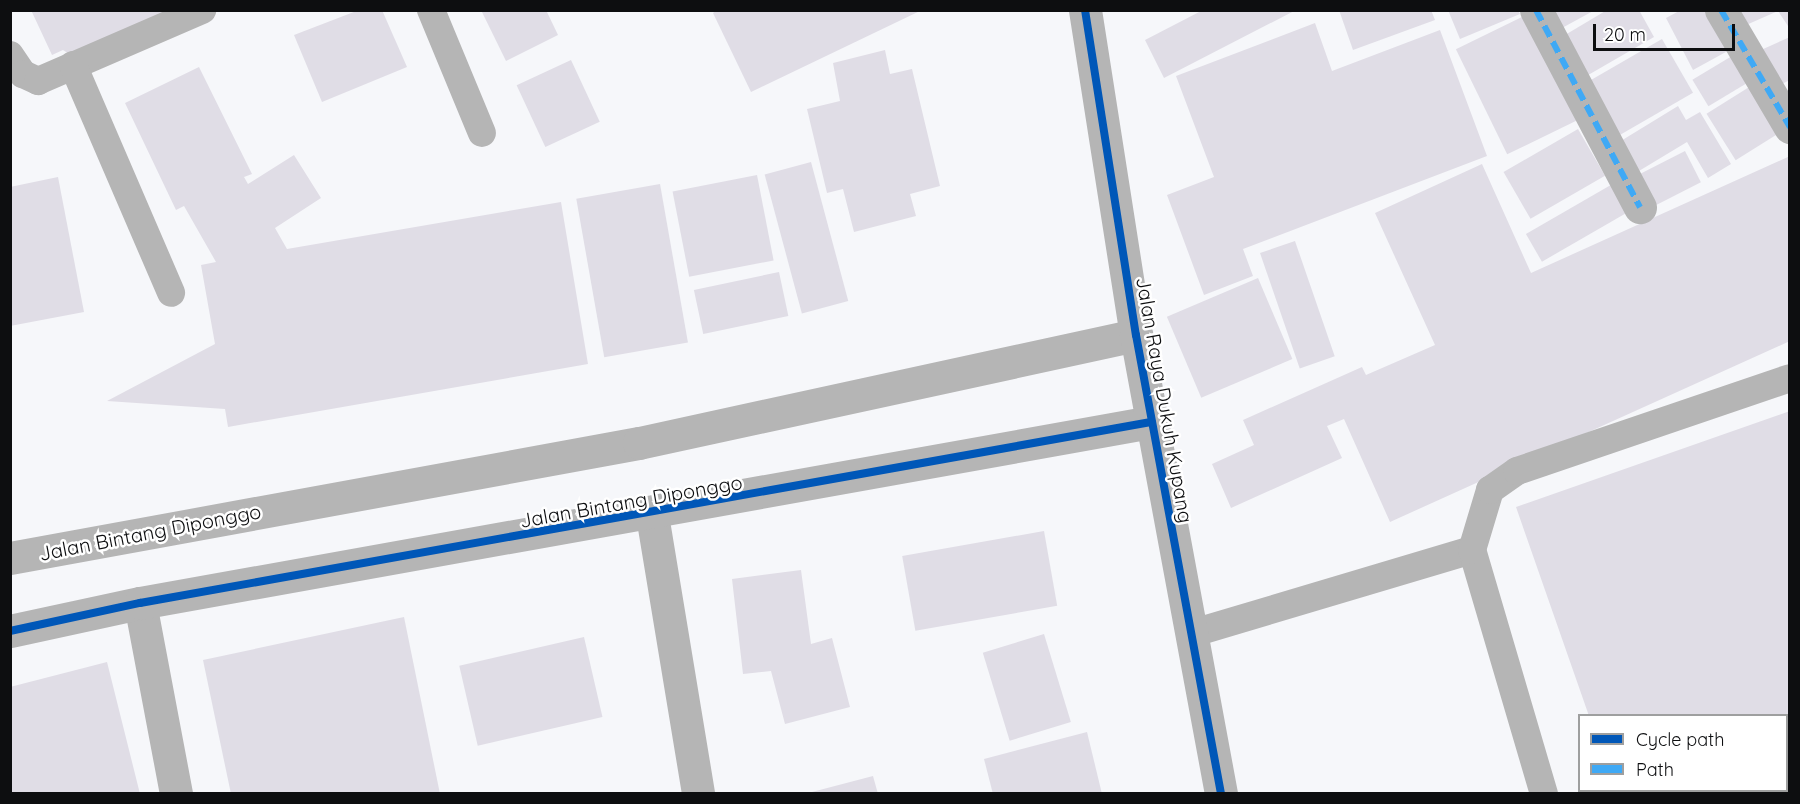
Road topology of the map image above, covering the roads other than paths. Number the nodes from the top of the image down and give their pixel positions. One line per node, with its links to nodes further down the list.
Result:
1 (202, 10): 7 (lane)
2 (431, 10): 9 (lane)
3 (1084, 10): 12 (street, Jalan Raya Dukuh Kupang)
4 (1536, 10): 10 (street)
5 (1721, 10): 8 (street)
6 (10, 55): 7 (lane)
7 (74, 65): 11 (lane)
8 (1790, 126)
9 (482, 133)
10 (1640, 207)
11 (171, 293)
12 (1136, 335): 14 (street, Jalan Raya Dukuh Kupang); 17 (street, Jalan Bintang Diponggo)
13 (1790, 378): 16 (lane)
14 (1151, 422): 15 (street, Jalan Bintang Diponggo); 20 (street, Jalan Raya Dukuh Kupang)
15 (652, 515): 18 (street, Jalan Bintang Diponggo); 22 (street)
16 (1472, 550): 20 (lane); 24 (lane)
17 (10, 558)
18 (140, 603): 19 (street, Jalan Bintang Diponggo); 21 (street)
19 (10, 632)
20 (1190, 634): 23 (street, Jalan Raya Dukuh Kupang)
21 (176, 794)
22 (698, 794)
23 (1221, 794)
24 (1544, 794)

